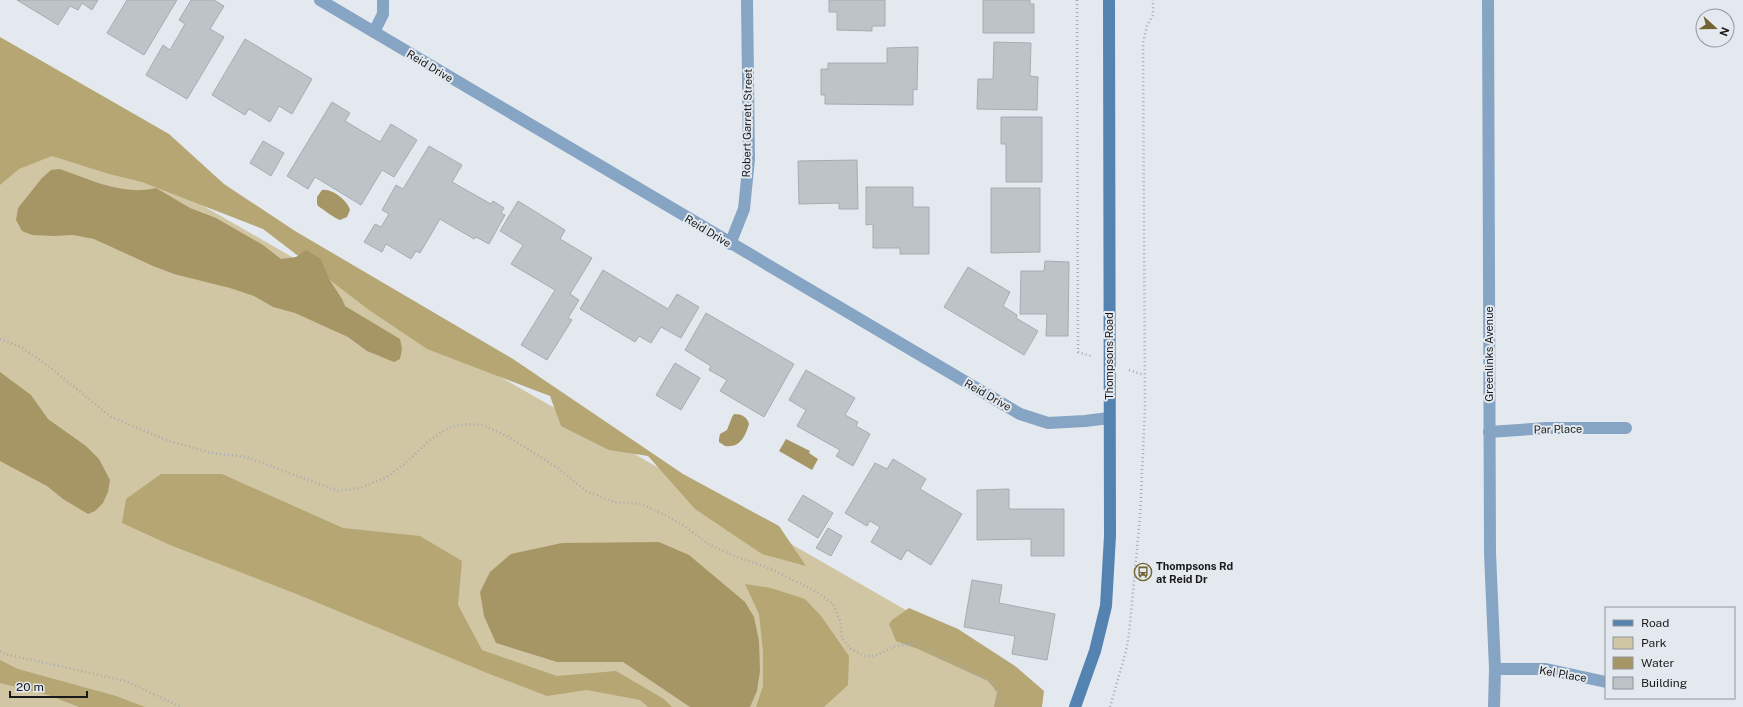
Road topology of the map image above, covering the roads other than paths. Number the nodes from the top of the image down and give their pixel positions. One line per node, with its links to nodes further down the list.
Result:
1 (320, 0): 6 (street, Reid Drive)
2 (383, 0): 6 (street)
3 (748, 0): 7 (street, Robert Garrett Street)
4 (1109, 0): 8 (street, Thompsons Road)
5 (1488, 0): 10 (street, Greenlinks Avenue)
6 (374, 32): 7 (street, Reid Drive)
7 (730, 244): 8 (street, Reid Drive)
8 (1109, 418): 13 (street, Thompsons Road)
9 (1626, 428): 10 (street, Par Place)
10 (1489, 432): 11 (street, Greenlinks Avenue)
11 (1495, 668): 12 (street, Kel Place); 14 (street, Greenlinks Avenue)
12 (1605, 682)
13 (1075, 707)
14 (1494, 707)

